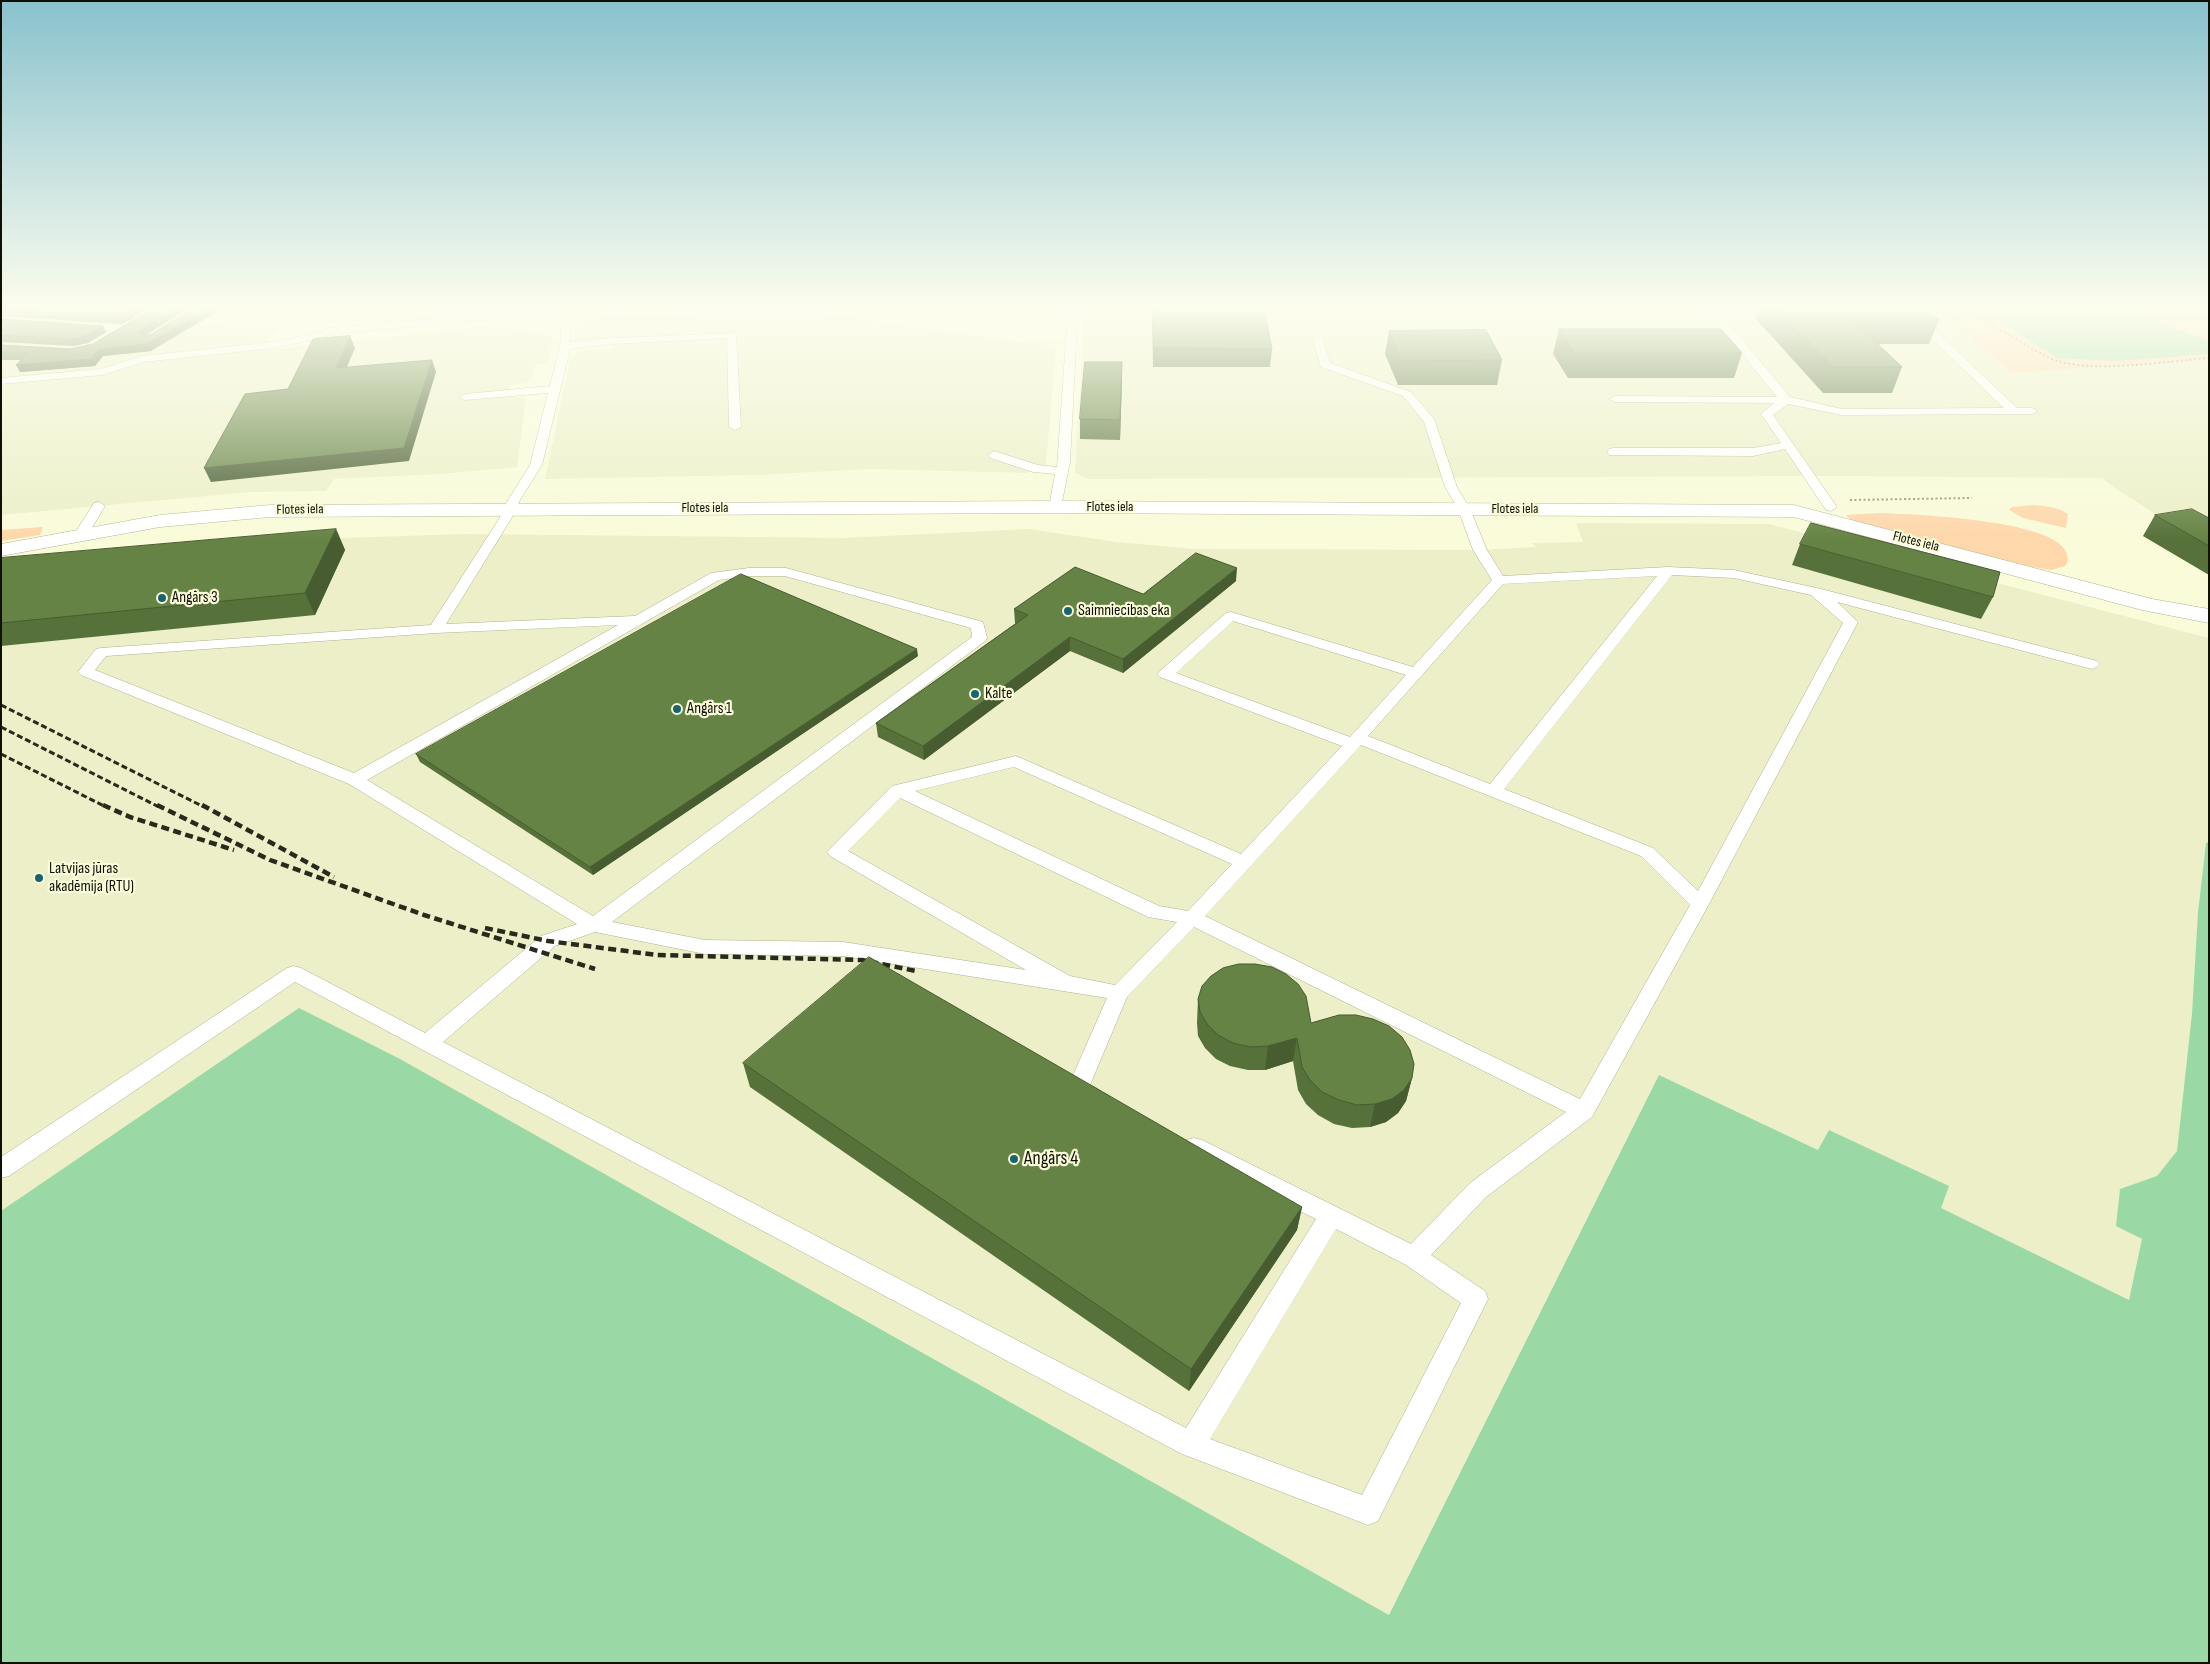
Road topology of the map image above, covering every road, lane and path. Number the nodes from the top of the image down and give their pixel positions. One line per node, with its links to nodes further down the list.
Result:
1 (555, 386): 7 (lane)
2 (734, 386): 13 (lane)
3 (1068, 386): 17 (lane)
4 (1383, 386): 22 (lane)
5 (1774, 386): 10 (lane)
6 (1987, 386): 11 (lane)
7 (554, 389): 8 (lane); 21 (lane)
8 (465, 397)
9 (1614, 399): 10 (lane)
10 (1786, 400): 11 (lane); 14 (lane)
11 (2014, 411): 12 (lane)
12 (2032, 411)
13 (736, 427)
14 (1788, 445): 15 (lane); 20 (lane)
15 (1613, 452)
16 (994, 456): 17 (lane)
17 (1062, 471): 19 (lane)
18 (98, 506): 23 (lane)
19 (1055, 507): 21 (street, Flotes iela); 22 (street, Flotes iela)
20 (1831, 507)
21 (510, 508): 23 (street, Flotes iela); 30 (lane)
22 (1464, 509): 26 (lane); 28 (street, Flotes iela)
23 (80, 536): 24 (street, Flotes iela)
24 (1, 550)
25 (1668, 572): 26 (lane); 27 (lane); 36 (lane)
26 (1499, 580): 32 (lane)
27 (1816, 592): 31 (lane); 38 (lane)
28 (2209, 616)
29 (639, 620): 30 (lane); 34 (lane); 40 (lane)
30 (436, 629): 34 (lane)
31 (2092, 664)
32 (1416, 673): 33 (lane); 33 (lane)
33 (1356, 741): 36 (lane); 37 (lane)
34 (355, 780): 40 (lane)
35 (898, 790): 37 (lane); 39 (lane); 41 (lane)
36 (1494, 791): 38 (lane)
37 (1244, 862): 39 (lane)
38 (1700, 904): 45 (lane)
39 (1192, 918): 42 (lane); 45 (lane)
40 (594, 926): 41 (lane); 43 (lane)
41 (1065, 983): 42 (lane)
42 (1119, 994): 44 (lane)
43 (427, 1043): 47 (lane); 50 (lane)
44 (1104, 1102)
45 (1584, 1111): 49 (lane)
46 (1174, 1137): 48 (lane)
47 (1, 1169)
48 (1331, 1216): 49 (lane); 50 (lane)
49 (1414, 1257): 50 (lane)
50 (1191, 1445)

